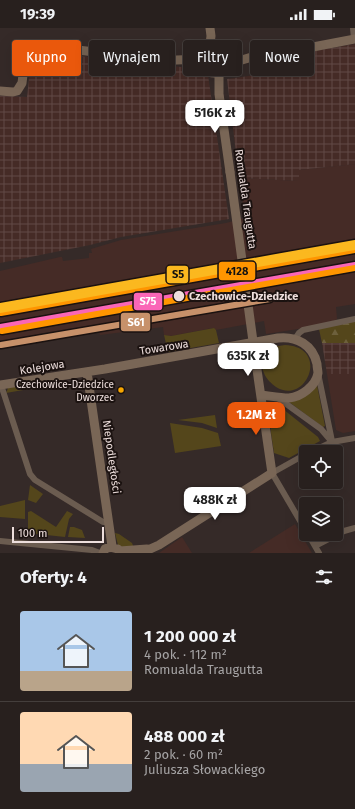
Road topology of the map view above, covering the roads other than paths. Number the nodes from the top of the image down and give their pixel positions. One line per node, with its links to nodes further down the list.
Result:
1 (353, 28): 2 (street)
2 (355, 39): 3 (street)
3 (242, 56)
4 (183, 60): 6 (street)
5 (216, 76): 12 (street, Romualda Traugutta, bridge)
6 (0, 91)
7 (355, 319): 8 (street)
8 (295, 339): 9 (street, Towarowa); 10 (street)
9 (87, 372): 11 (street, Kolejowa); 20 (street, Niepodległości)
10 (318, 373): 13 (street); 15 (street)
11 (1, 385): 20 (street)
12 (261, 395): 13 (street); 18 (street, Romualda Traugutta)
13 (277, 397): 15 (street)
14 (355, 438): 15 (street)
15 (332, 442): 16 (street)
16 (326, 445)
17 (299, 458): 18 (street)
18 (272, 473): 19 (street); 26 (street)
19 (299, 518)
20 (108, 522): 25 (street, Niepodległości)
21 (355, 528): 24 (street)
22 (312, 541): 24 (street)
23 (0, 542): 27 (street)
24 (315, 546): 28 (street)
25 (118, 550): 26 (street); 27 (street)
26 (144, 551)
27 (101, 553)
28 (319, 553)

